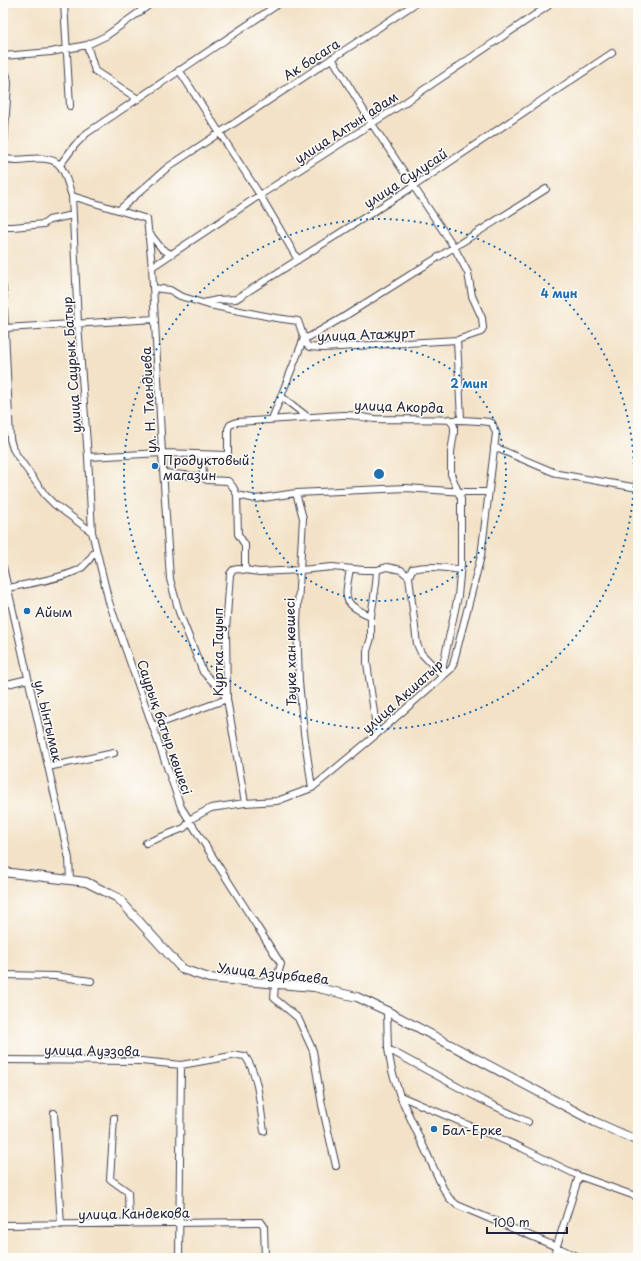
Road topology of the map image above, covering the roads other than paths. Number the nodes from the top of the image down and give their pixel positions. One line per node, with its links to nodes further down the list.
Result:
1 (64, 3): 7 (street)
2 (152, 3): 6 (street)
3 (416, 3): 10 (street, Ак босага)
4 (549, 3): 15 (street, улица Алтын адам)
5 (277, 4): 12 (street)
6 (87, 45): 7 (street); 13 (street)
7 (67, 49): 9 (street); 14 (street)
8 (612, 53): 19 (street, улица Сулусай)
9 (3, 56)
10 (332, 58): 15 (street); 16 (street, Ак босага)
11 (3, 68): 17 (street)
12 (179, 70): 13 (street); 16 (street)
13 (138, 99): 18 (street)
14 (70, 106)
15 (372, 124): 19 (street); 21 (street, улица Алтын адам)
16 (219, 133): 21 (street); 23 (street, Ак босага)
17 (3, 158): 18 (street)
18 (60, 165): 22 (street, улица Саурык Батыр)
19 (414, 186): 27 (street); 29 (street, улица Сулусай)
20 (546, 189): 27 (street)
21 (260, 195): 28 (street, улица Алтын адам); 29 (street)
22 (72, 196): 23 (street); 24 (street, улица Саурык Батыр)
23 (119, 210): 26 (street, ул. Н. Тлендиева)
24 (72, 214): 25 (street); 35 (street, улица Саурык Батыр)
25 (3, 227)
26 (149, 232): 28 (street); 30 (street, ул. Н. Тлендиева)
27 (454, 248): 37 (street); 38 (street, улица Атажурт)
28 (171, 254): 30 (street, улица Алтын адам)
29 (298, 260): 33 (street, улица Сулусай)
30 (152, 267): 32 (street, ул. Н. Тлендиева)
31 (3, 287): 36 (street)
32 (153, 288): 33 (street, улица Атажурт); 34 (street, ул. Н. Тлендиева)
33 (202, 303): 37 (street, улица Атажурт)
34 (155, 319): 35 (street); 46 (street, ул. Н. Тлендиева)
35 (78, 324): 36 (street); 48 (street, улица Саурык Батыр)
36 (6, 328): 56 (street)
37 (304, 338): 38 (street, улица Атажурт); 39 (street)
38 (457, 340): 43 (street)
39 (282, 397): 40 (street); 41 (street)
40 (309, 418): 41 (street, улица Акорда); 42 (street, улица Акорда)
41 (272, 419): 47 (street, улица Акорда)
42 (449, 419): 43 (street, улица Акорда); 52 (street)
43 (461, 419): 44 (street, улица Акорда)
44 (489, 422): 45 (street, улица Акшатыр)
45 (494, 447): 51 (street); 53 (street, улица Акшатыр)
46 (162, 453): 47 (street); 48 (street); 49 (street, ул. Н. Тлендиева)
47 (202, 455): 50 (street)
48 (88, 457): 56 (street, улица Саурык Батыр)
49 (164, 473): 50 (street); 70 (street, ул. Н. Тлендиева)
50 (203, 477): 55 (street)
51 (638, 488)
52 (458, 492): 53 (street); 54 (street); 63 (street)
53 (488, 492): 67 (street, улица Акшатыр)
54 (296, 493): 55 (street); 61 (street, Тәуке хан көшесі)
55 (237, 495): 60 (street)
56 (92, 532): 57 (street, Саурық батыр көшесі)
57 (96, 550): 65 (street); 71 (street, Саурық батыр көшесі)
58 (3, 567): 65 (street, ул. Ынтымак)
59 (350, 569): 61 (street, Куртка Тауып); 62 (street, Куртка Тауып); 66 (street)
60 (245, 570): 61 (street, Куртка Тауып); 70 (street, Куртка Тауып)
61 (301, 570): 75 (street, Тәуке хан көшесі)
62 (377, 570): 64 (street, Куртка Тауып); 66 (street)
63 (460, 570): 64 (street); 67 (street)
64 (409, 577): 67 (street)
65 (8, 588): 68 (street, ул. Ынтымак)
66 (371, 616): 72 (street)
67 (443, 676): 72 (street, улица Акшатыр)
68 (28, 679): 69 (street); 74 (street, ул. Ынтымак)
69 (3, 685)
70 (227, 699): 71 (street); 76 (street, Куртка Тауып)
71 (153, 726): 77 (street, Саурық батыр көшесі)
72 (377, 734): 75 (street, улица Акшатыр)
73 (114, 752): 74 (street)
74 (48, 766): 80 (street, ул. Ынтымак)
75 (312, 788): 76 (street, улица Акшатыр)
76 (245, 803): 77 (street, улица Акшатыр)
77 (189, 820): 78 (street, улица Акшатыр); 83 (street, Саурық батыр көшесі)
78 (146, 843)
79 (3, 872): 80 (main road, Улица Азирбаева)
80 (70, 880): 83 (main road, Улица Азирбаева)
81 (3, 975): 82 (street)
82 (91, 981)
83 (275, 984): 84 (main road, Улица Азирбаева); 94 (street, Саурық батыр көшесі)
84 (387, 1011): 85 (street); 93 (main road, Улица Азирбаева)
85 (388, 1049): 88 (street); 91 (street)
86 (3, 1060): 87 (street, улица Ауэзова)
87 (181, 1065): 92 (street, улица Ауэзова); 97 (street)
88 (400, 1096): 95 (street); 101 (street)
89 (54, 1113): 100 (street)
90 (114, 1118): 98 (street)
91 (528, 1122)
92 (264, 1131)
93 (638, 1142)
94 (336, 1166)
95 (579, 1176): 96 (street); 101 (street)
96 (638, 1197)
97 (178, 1223): 98 (street, улица Кандекова); 102 (street); 103 (street, улица Кандекова)
98 (129, 1224): 100 (street, улица Кандекова)
99 (3, 1225): 100 (street, улица Кандекова)
100 (60, 1225)
101 (557, 1247): 104 (street); 105 (street)
102 (179, 1258)
103 (265, 1258)
104 (553, 1258)
105 (580, 1258)

